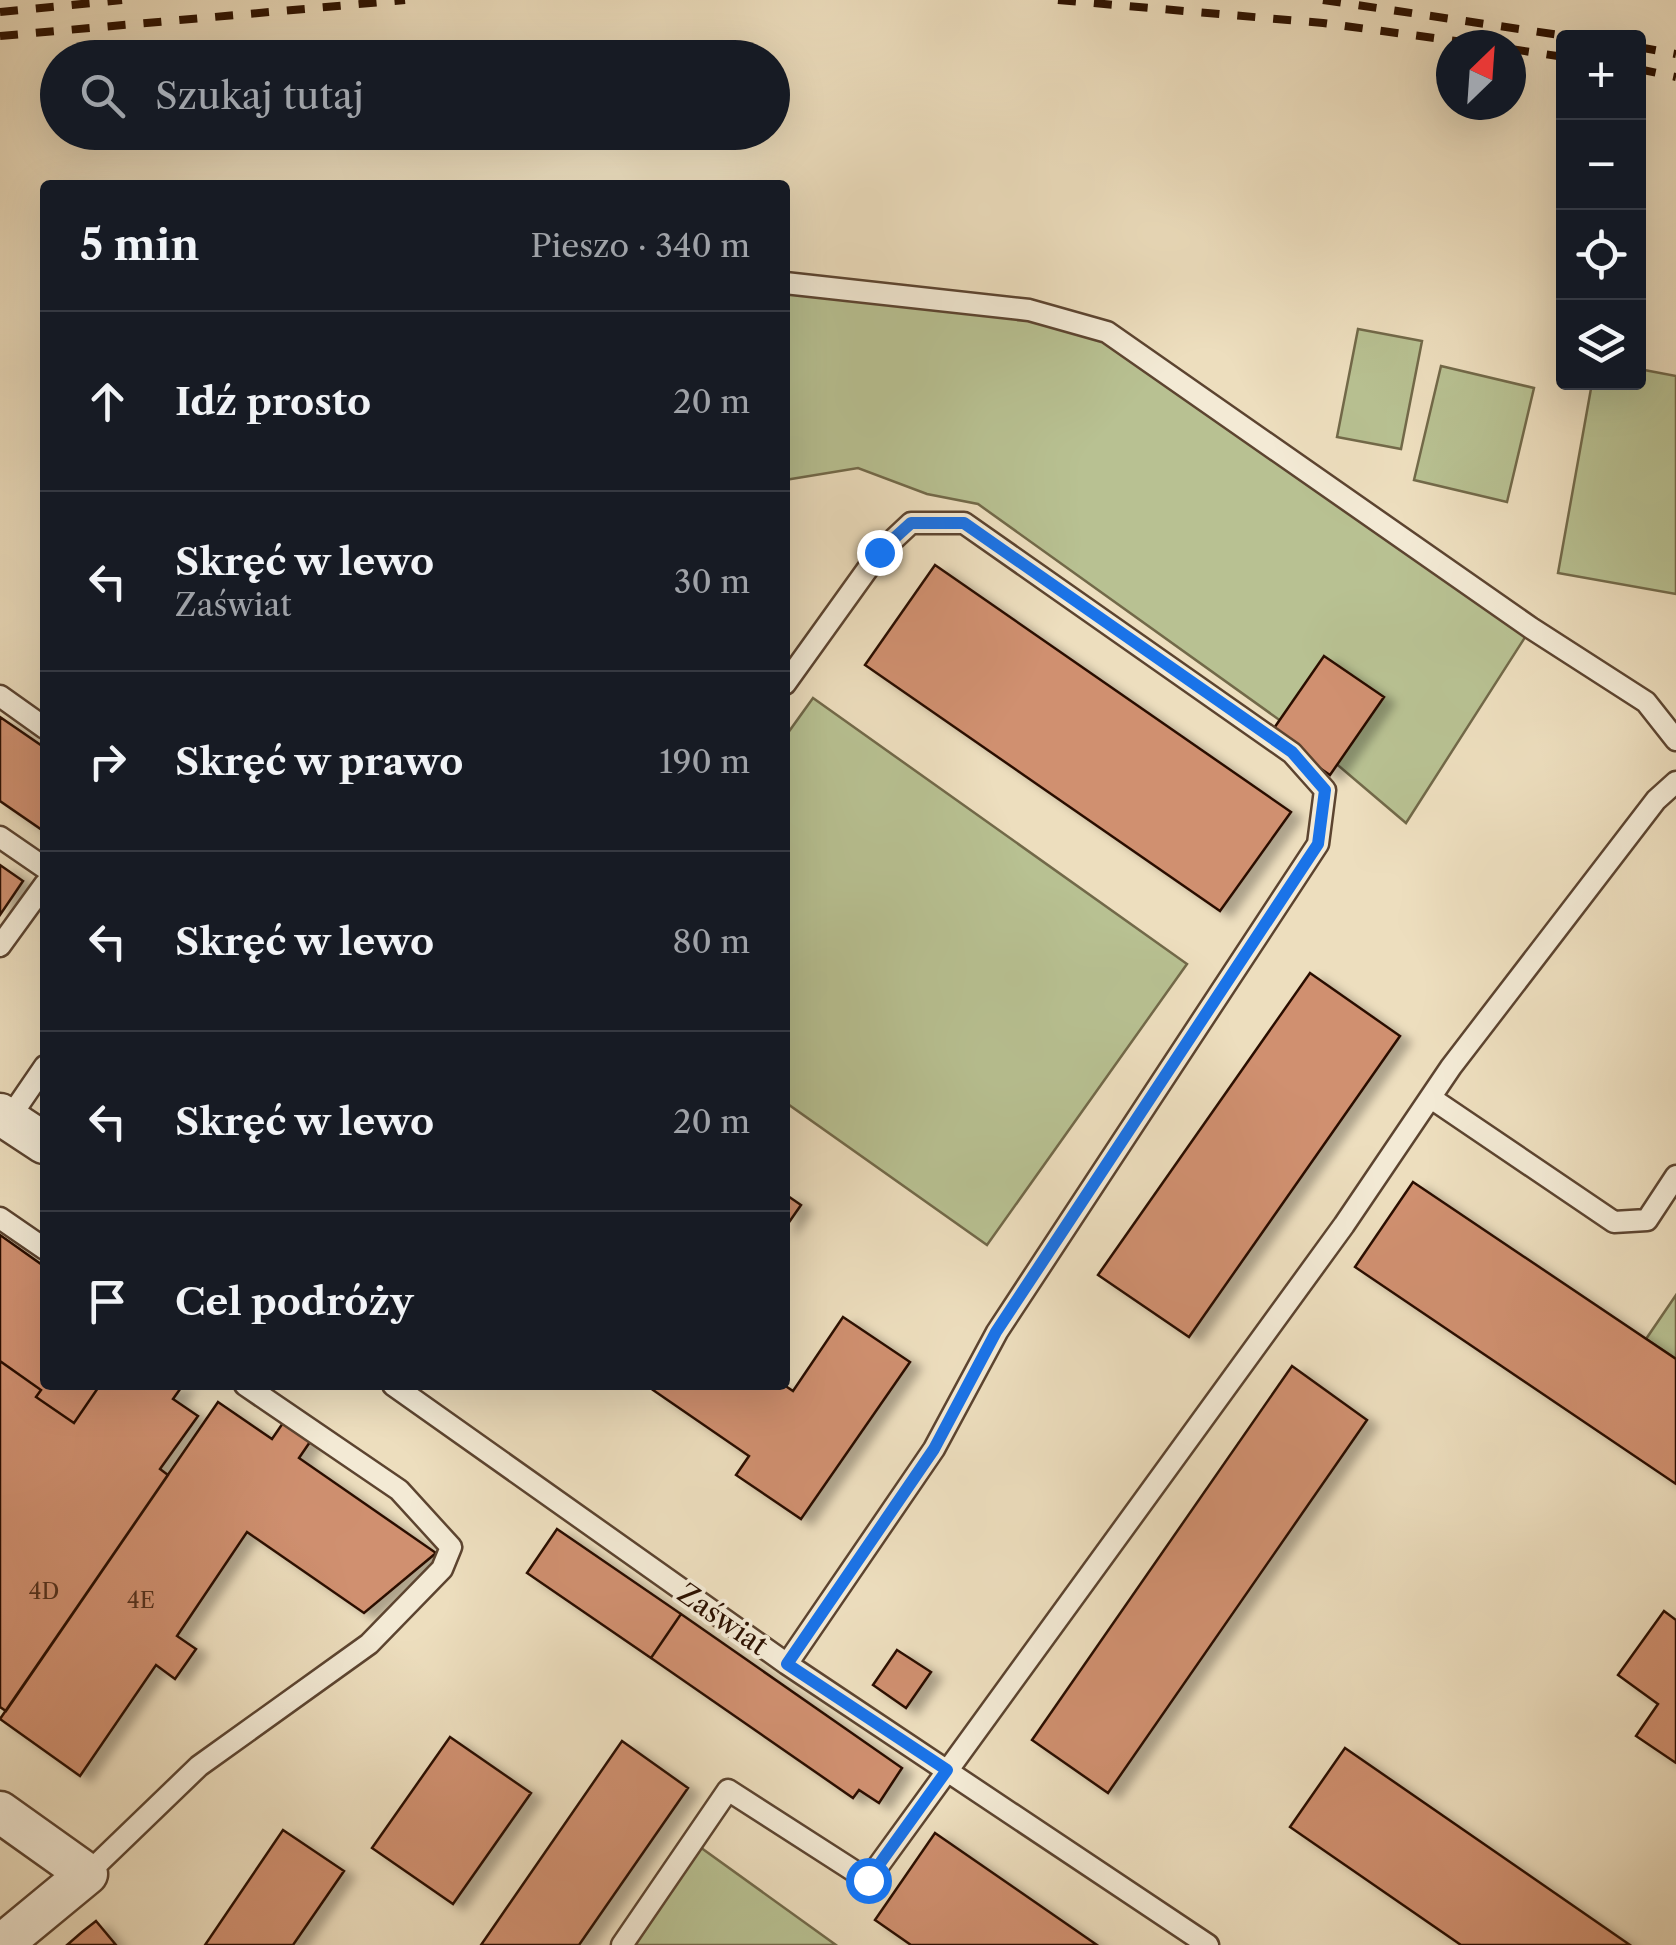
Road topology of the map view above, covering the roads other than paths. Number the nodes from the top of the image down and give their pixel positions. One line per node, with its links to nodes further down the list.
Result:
1 (790, 284): 5 (lane)
2 (790, 677): 20 (lane)
3 (0, 696): 4 (lane)
4 (40, 724)
5 (1676, 740)
6 (1676, 782): 12 (lane)
7 (0, 836): 8 (lane)
8 (40, 864)
9 (40, 891): 10 (lane)
10 (0, 946)
11 (40, 1072): 13 (lane)
12 (1430, 1098): 15 (lane); 21 (lane)
13 (4, 1117): 14 (street)
14 (40, 1140)
15 (1676, 1176)
16 (0, 1218): 17 (lane)
17 (40, 1246)
18 (251, 1390): 23 (lane)
19 (400, 1390): 20 (lane, Zaświat)
20 (787, 1664): 21 (lane, Zaświat)
21 (947, 1770): 25 (lane); 26 (lane, Zaświat)
22 (0, 1812): 23 (street)
23 (87, 1874): 24 (street)
24 (1, 1945)
25 (622, 1945)
26 (1208, 1945)

